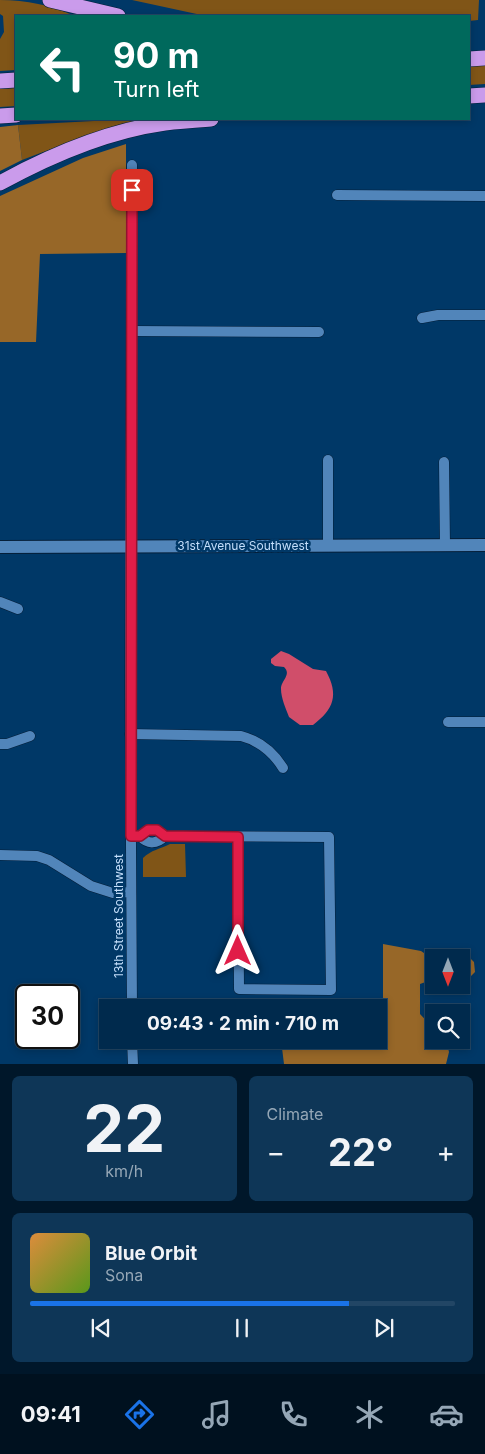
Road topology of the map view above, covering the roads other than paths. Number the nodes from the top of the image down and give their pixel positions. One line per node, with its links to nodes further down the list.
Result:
1 (50, 0): 2 (highway)
2 (114, 15)
3 (470, 49): 4 (highway)
4 (485, 49)
5 (485, 58): 6 (highway)
6 (470, 59)
7 (15, 80): 8 (highway)
8 (0, 81)
9 (485, 94): 10 (highway)
10 (470, 95)
11 (15, 115): 12 (highway)
12 (0, 116)
13 (200, 120): 15 (highway)
14 (132, 165): 20 (street, 13th Street Southwest)
15 (0, 183)
16 (337, 195): 17 (street)
17 (485, 196)
18 (485, 315): 19 (street)
19 (422, 318)
20 (132, 331): 21 (street); 27 (street, 13th Street Southwest)
21 (319, 332)
22 (328, 460): 24 (street)
23 (444, 462): 25 (street)
24 (328, 545): 25 (street, 31st Avenue Southwest); 27 (street, 31st Avenue Southwest)
25 (444, 545): 26 (street, 31st Avenue Southwest)
26 (485, 545)
27 (130, 546): 28 (street, 31st Avenue Southwest); 33 (street, 13th Street Southwest)
28 (0, 547)
29 (0, 602): 30 (street)
30 (18, 609)
31 (448, 722): 32 (street)
32 (485, 722)
33 (130, 734): 36 (street); 37 (street, 13th Street Southwest)
34 (30, 736): 35 (street)
35 (0, 744)
36 (283, 768)
37 (135, 836): 38 (street); 40 (street, 13th Street Southwest)
38 (238, 837): 38 (street)
39 (0, 855): 40 (street)
40 (131, 892): 41 (street, 13th Street Southwest)
41 (132, 999)
42 (132, 1049): 43 (street)
43 (133, 1064)

